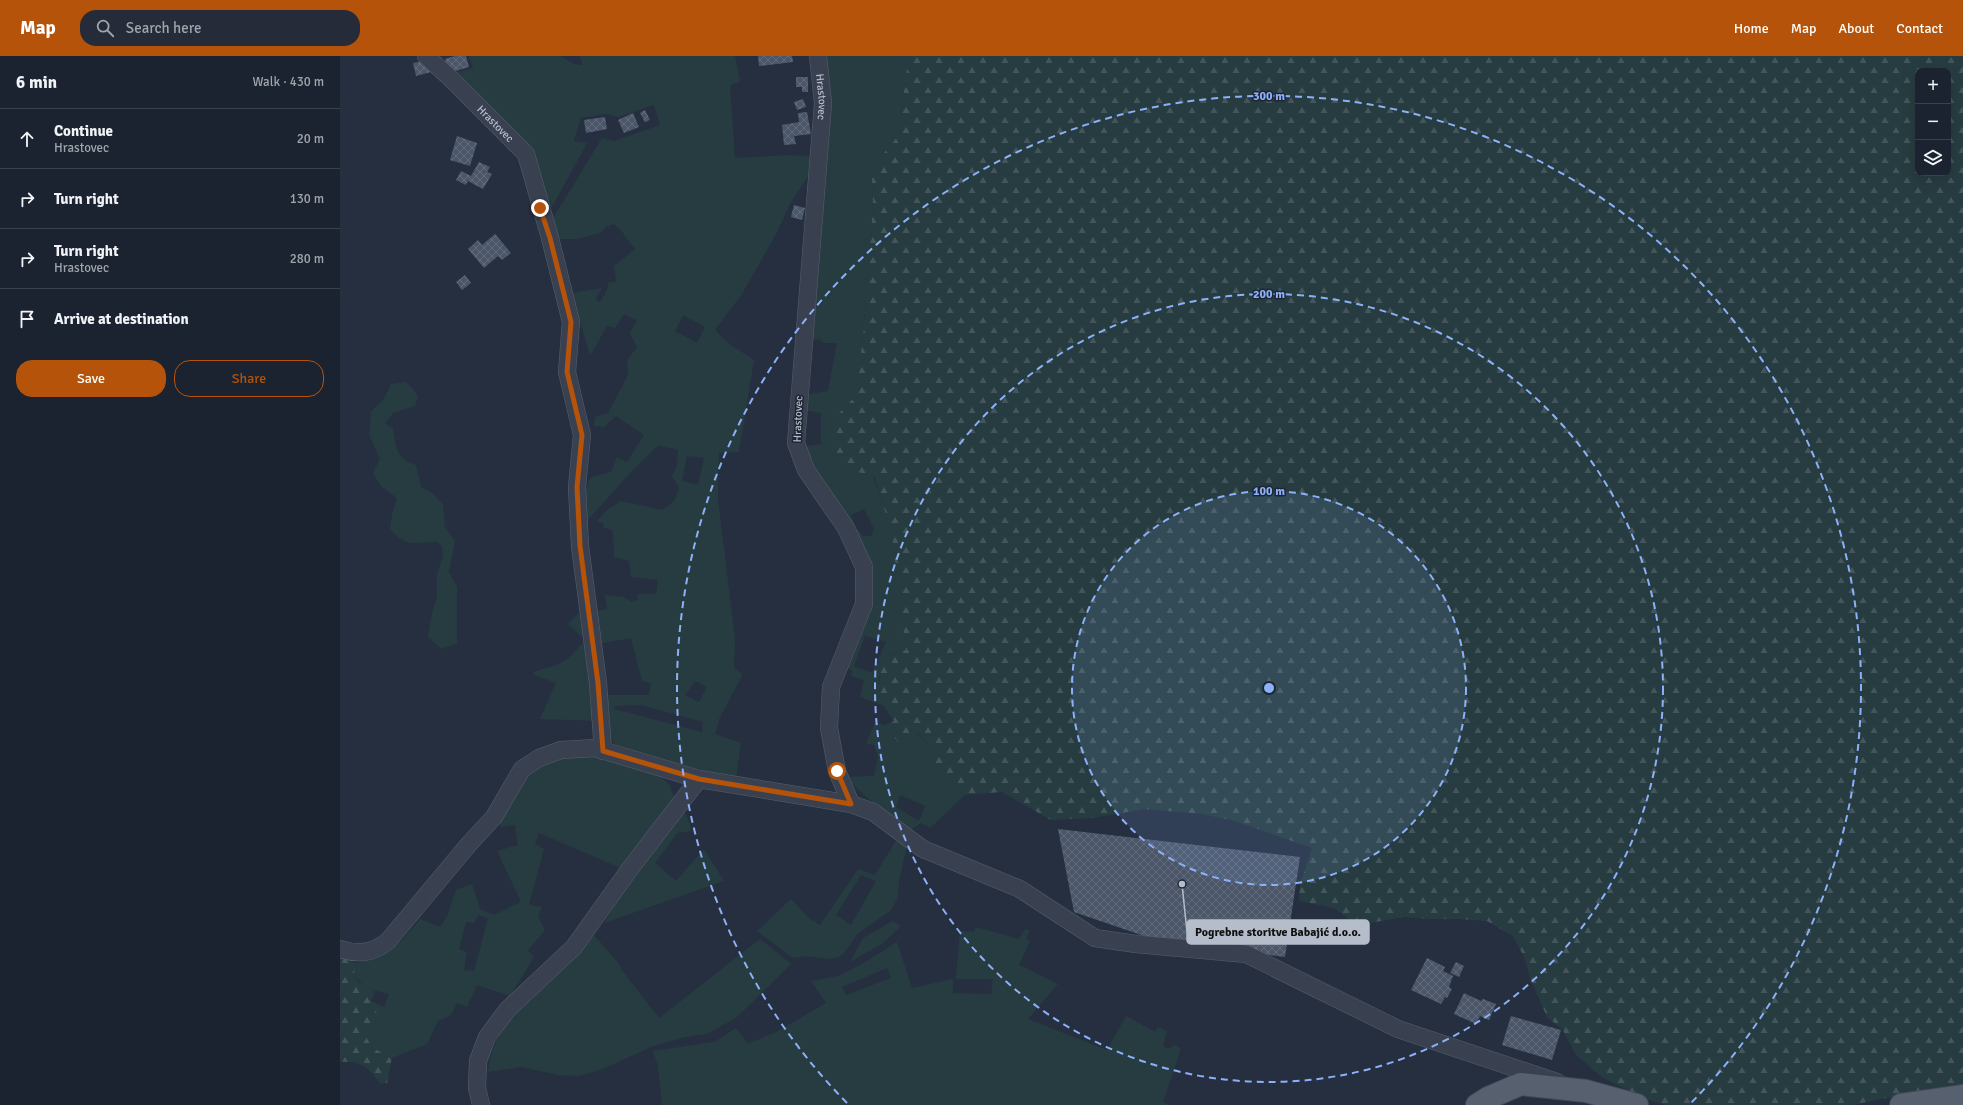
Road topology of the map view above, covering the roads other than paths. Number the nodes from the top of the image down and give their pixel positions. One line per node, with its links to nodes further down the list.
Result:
1 (426, 56): 3 (street, Hrastovec)
2 (818, 56): 5 (street, Hrastovec)
3 (603, 751): 4 (street); 6 (street)
4 (699, 779): 5 (street); 9 (street)
5 (851, 804): 7 (street)
6 (340, 948)
7 (1586, 1091): 10 (main road); 11 (main road)
8 (1963, 1096): 12 (main road)
9 (481, 1105)
10 (1477, 1105)
11 (1637, 1105)
12 (1901, 1105)

